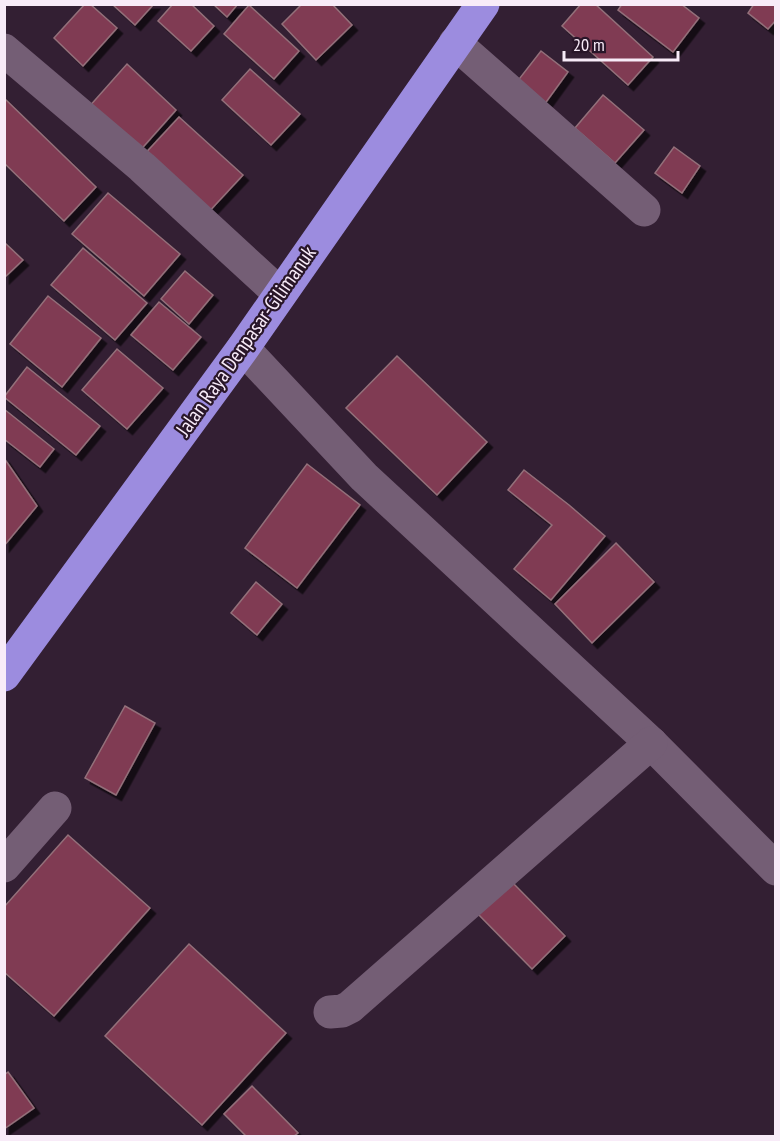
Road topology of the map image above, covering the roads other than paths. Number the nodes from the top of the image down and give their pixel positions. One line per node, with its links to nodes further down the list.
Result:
1 (483, 4): 2 (highway, Jalan Raya Denpasar-Gilimanuk)
2 (455, 44): 4 (street); 5 (highway, Jalan Raya Denpasar-Gilimanuk)
3 (4, 50): 5 (street)
4 (644, 210)
5 (280, 294): 6 (highway, Jalan Raya Denpasar-Gilimanuk)
6 (243, 348): 7 (highway, Jalan Raya Denpasar-Gilimanuk); 8 (street)
7 (4, 675)
8 (651, 743): 11 (street); 12 (street)
9 (55, 808): 10 (street)
10 (4, 866)
11 (776, 869)
12 (330, 1012)

